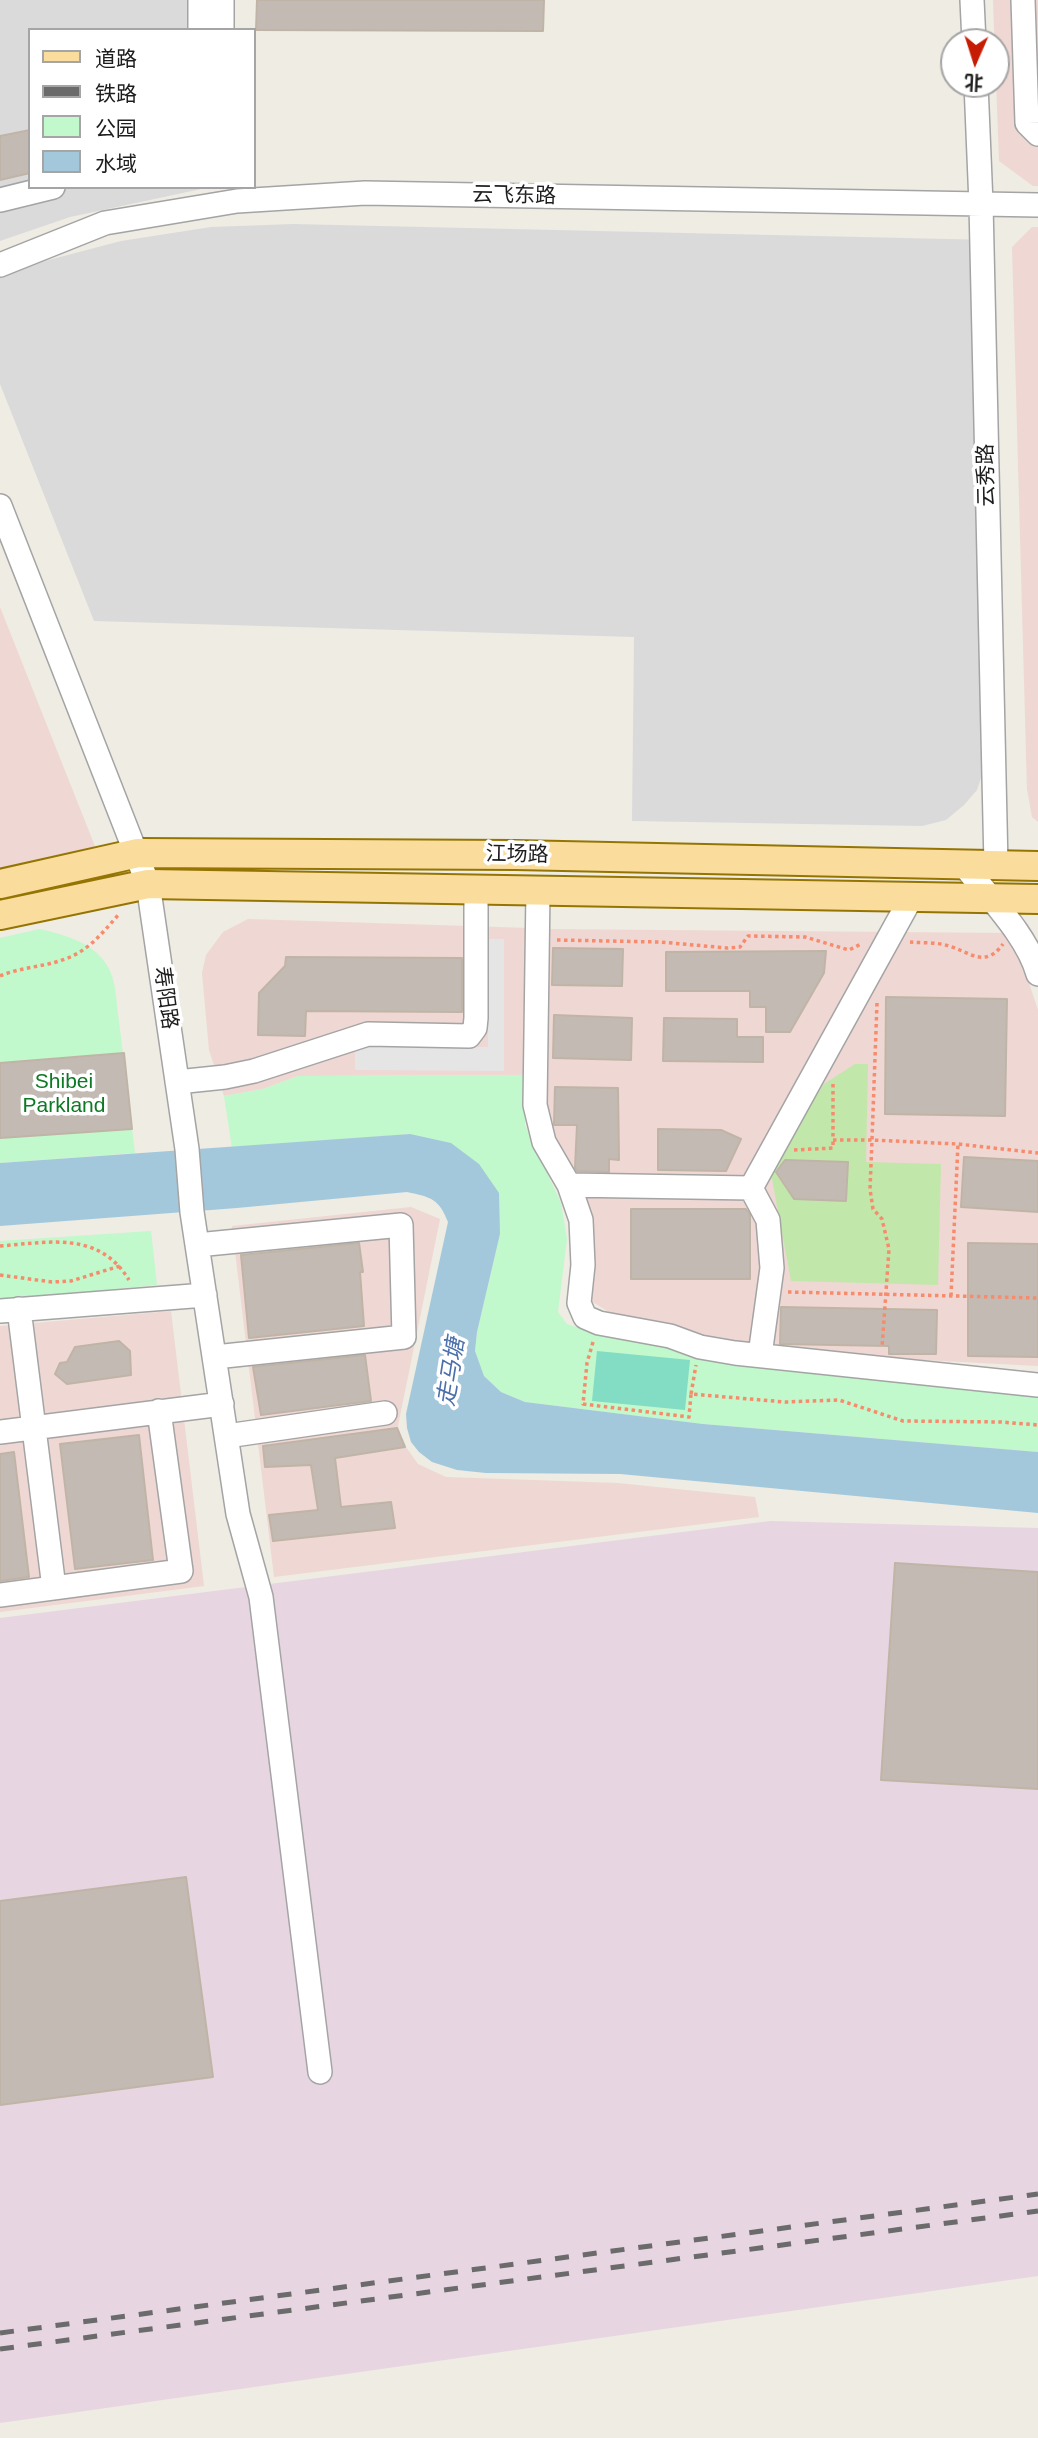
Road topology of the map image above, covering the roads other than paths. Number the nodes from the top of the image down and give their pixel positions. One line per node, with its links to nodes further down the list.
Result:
1 (200, 0): 5 (street)
2 (222, 0): 6 (street)
3 (972, 0): 7 (street)
4 (1023, 0): 9 (street)
5 (200, 28)
6 (222, 28)
7 (973, 28)
8 (977, 98): 13 (street, 云秀路)
9 (1038, 135)
10 (45, 189): 12 (street)
11 (220, 196): 13 (street, 云飞东路); 15 (street, 云飞东路)
12 (0, 200)
13 (981, 204): 14 (street, 云飞东路); 19 (street, 云秀路)
14 (1038, 205)
15 (0, 265)
16 (0, 506): 17 (street, 寿阳路)
17 (138, 853): 18 (main road, 江场路); 21 (main road, 江场路); 22 (street, 寿阳路)
18 (964, 865): 19 (main road, 江场路); 26 (street)
19 (996, 865): 20 (main road, 江场路)
20 (1038, 866)
21 (0, 884)
22 (148, 884): 23 (main road, 江场路); 28 (main road, 江场路); 30 (street, 寿阳路)
23 (476, 890): 24 (main road, 江场路); 30 (street)
24 (538, 891): 25 (main road, 江场路); 31 (street)
25 (911, 898): 26 (main road, 江场路); 32 (street)
26 (989, 898): 27 (main road, 江场路); 29 (street)
27 (1038, 899)
28 (0, 915)
29 (1038, 974)
30 (177, 1082): 33 (street, 寿阳路)
31 (569, 1185): 32 (street); 36 (street)
32 (751, 1188): 36 (street)
33 (197, 1245): 34 (street, 寿阳路); 37 (street)
34 (205, 1295): 35 (street); 37 (street, 寿阳路)
35 (10, 1310): 42 (street)
36 (760, 1355): 38 (street)
37 (215, 1357): 39 (street, 寿阳路)
38 (1038, 1385)
39 (222, 1404): 40 (street); 44 (street, 寿阳路)
40 (159, 1411): 42 (street); 45 (street)
41 (385, 1413): 44 (street)
42 (34, 1428): 43 (street); 45 (street)
43 (0, 1432)
44 (226, 1436): 47 (street, 寿阳路)
45 (54, 1588): 46 (street)
46 (0, 1595)
47 (320, 2072)

